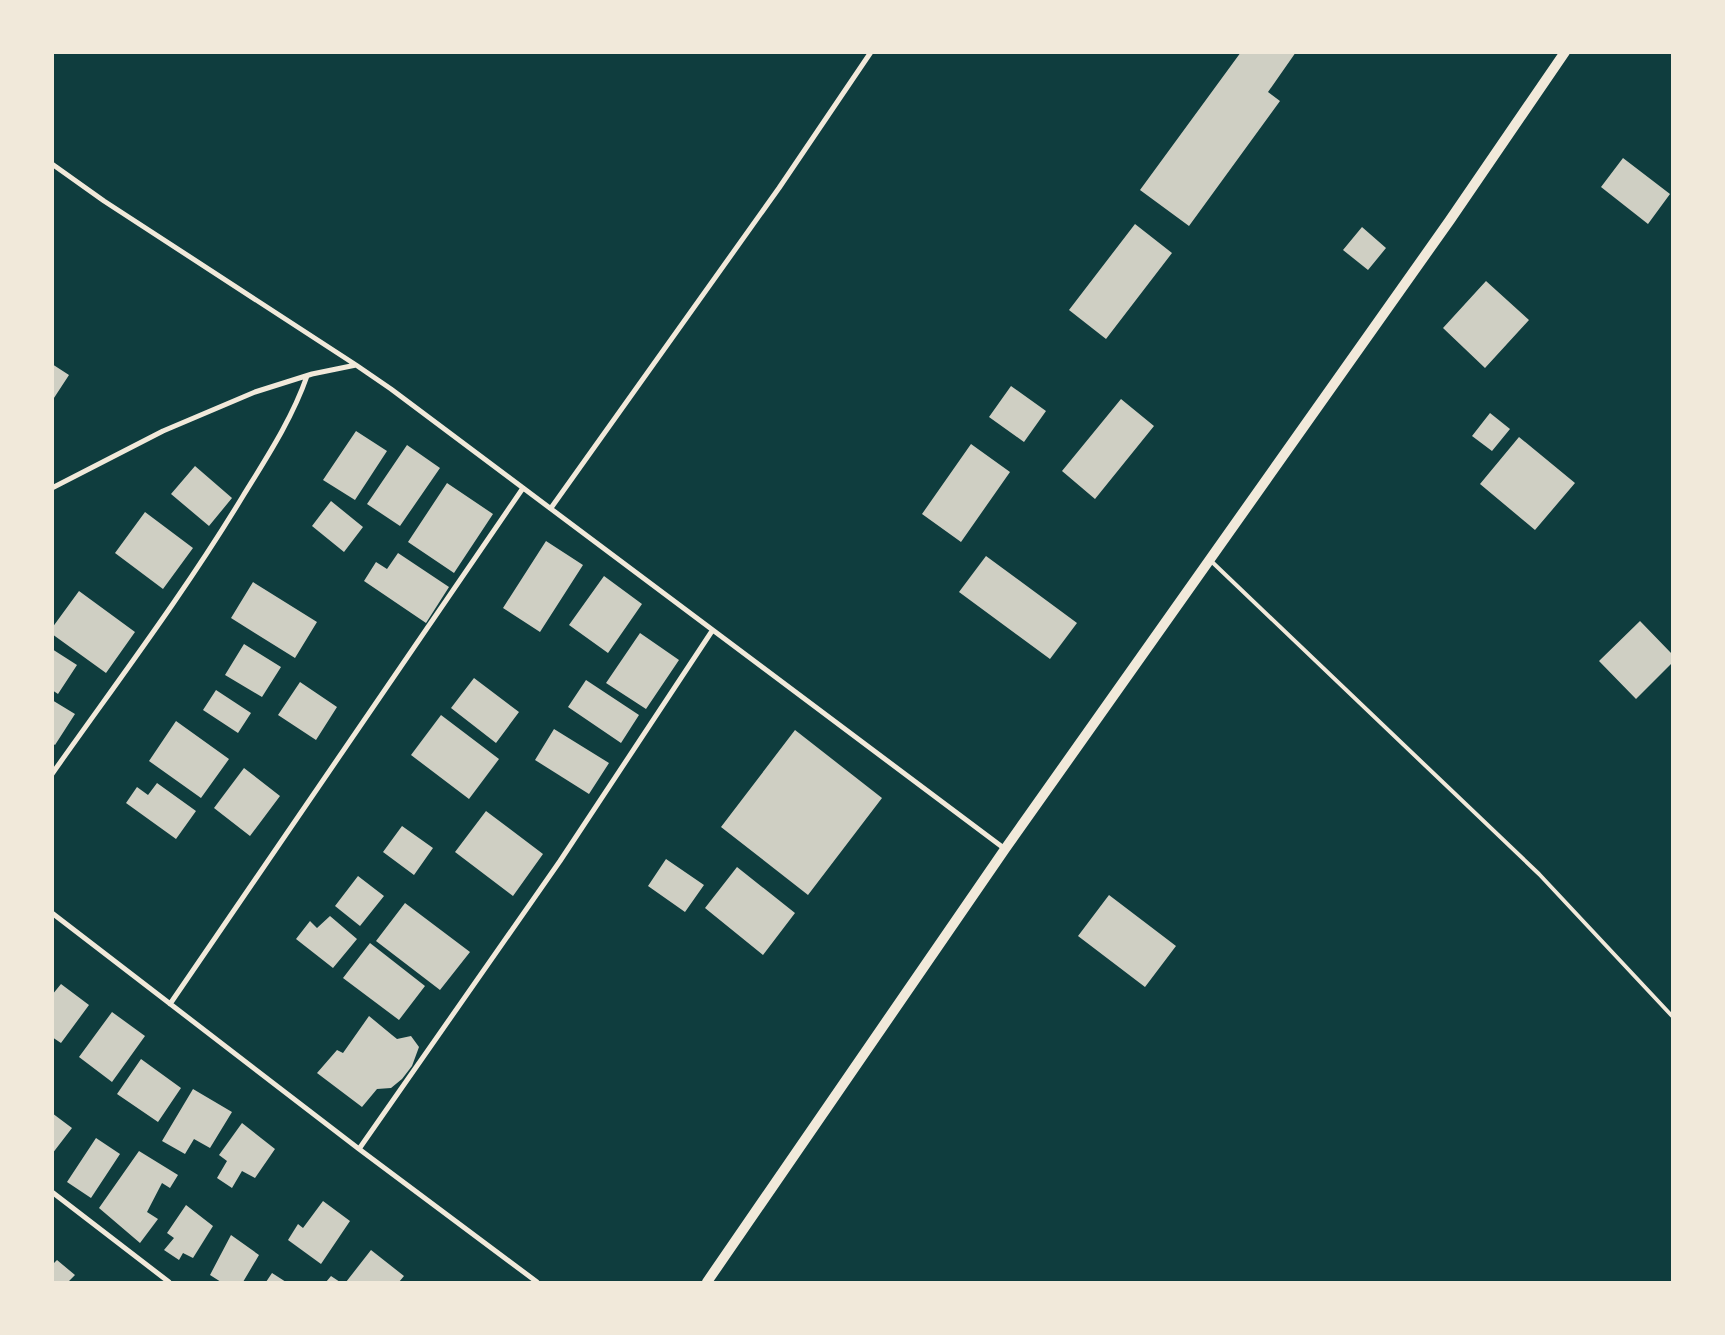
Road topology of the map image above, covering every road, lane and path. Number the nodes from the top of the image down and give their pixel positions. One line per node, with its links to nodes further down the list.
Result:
1 (871, 52): 8 (street)
2 (1565, 52): 9 (main road)
3 (52, 164): 4 (street)
4 (356, 365): 5 (street); 7 (street)
5 (307, 376): 6 (street); 11 (street)
6 (52, 488)
7 (523, 488): 8 (street); 14 (street)
8 (551, 508): 10 (street)
9 (1209, 559): 12 (main road); 15 (lane)
10 (712, 631): 12 (street); 16 (street)
11 (52, 774)
12 (1005, 849): 20 (main road)
13 (52, 913): 14 (street)
14 (170, 1004): 16 (street)
15 (1672, 1016)
16 (359, 1149): 19 (street)
17 (52, 1192): 18 (street)
18 (169, 1282)
19 (537, 1282)
20 (707, 1282)

